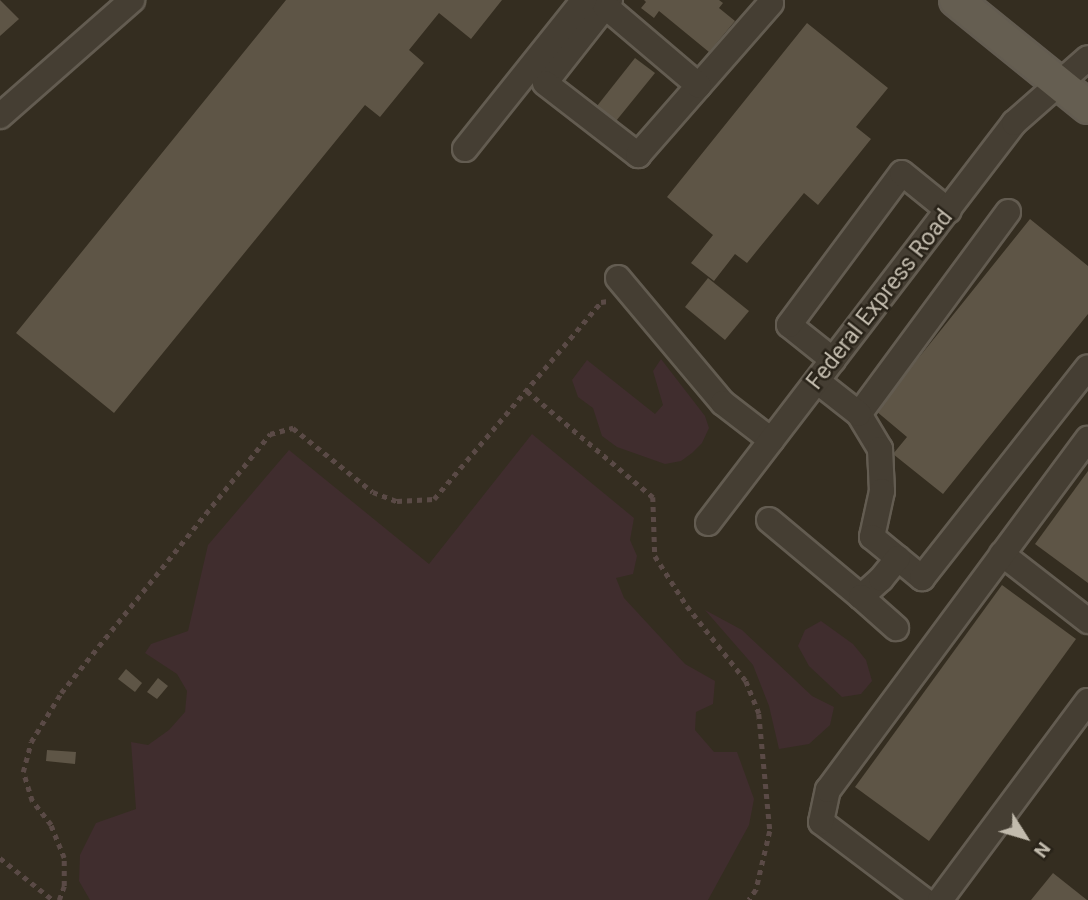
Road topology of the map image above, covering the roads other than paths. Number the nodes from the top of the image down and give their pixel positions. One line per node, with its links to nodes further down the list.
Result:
1 (132, 0): 9 (street)
2 (956, 0): 7 (main road)
3 (770, 1): 6 (street)
4 (600, 2): 6 (street); 6 (street); 10 (street)
5 (1088, 58): 7 (street, Federal Express Road)
6 (698, 86)
7 (1059, 86): 8 (main road); 11 (street, Federal Express Road)
8 (1088, 107)
9 (0, 116)
10 (466, 149)
11 (949, 211): 14 (street, Federal Express Road); 14 (street)
12 (1008, 212): 17 (street)
13 (625, 288): 19 (street)
14 (833, 360): 16 (street, Federal Express Road)
15 (1088, 367): 23 (street)
16 (817, 381): 17 (street); 19 (street, Federal Express Road)
17 (859, 414): 23 (street)
18 (1088, 439): 22 (street)
19 (771, 440): 21 (street, Federal Express Road)
20 (769, 520): 24 (street)
21 (708, 523)
22 (1002, 554): 25 (street); 28 (street)
23 (898, 558): 24 (street)
24 (861, 597): 26 (street)
25 (1088, 621)
26 (896, 628)
27 (1088, 701): 29 (street)
28 (924, 900)
29 (940, 900)

